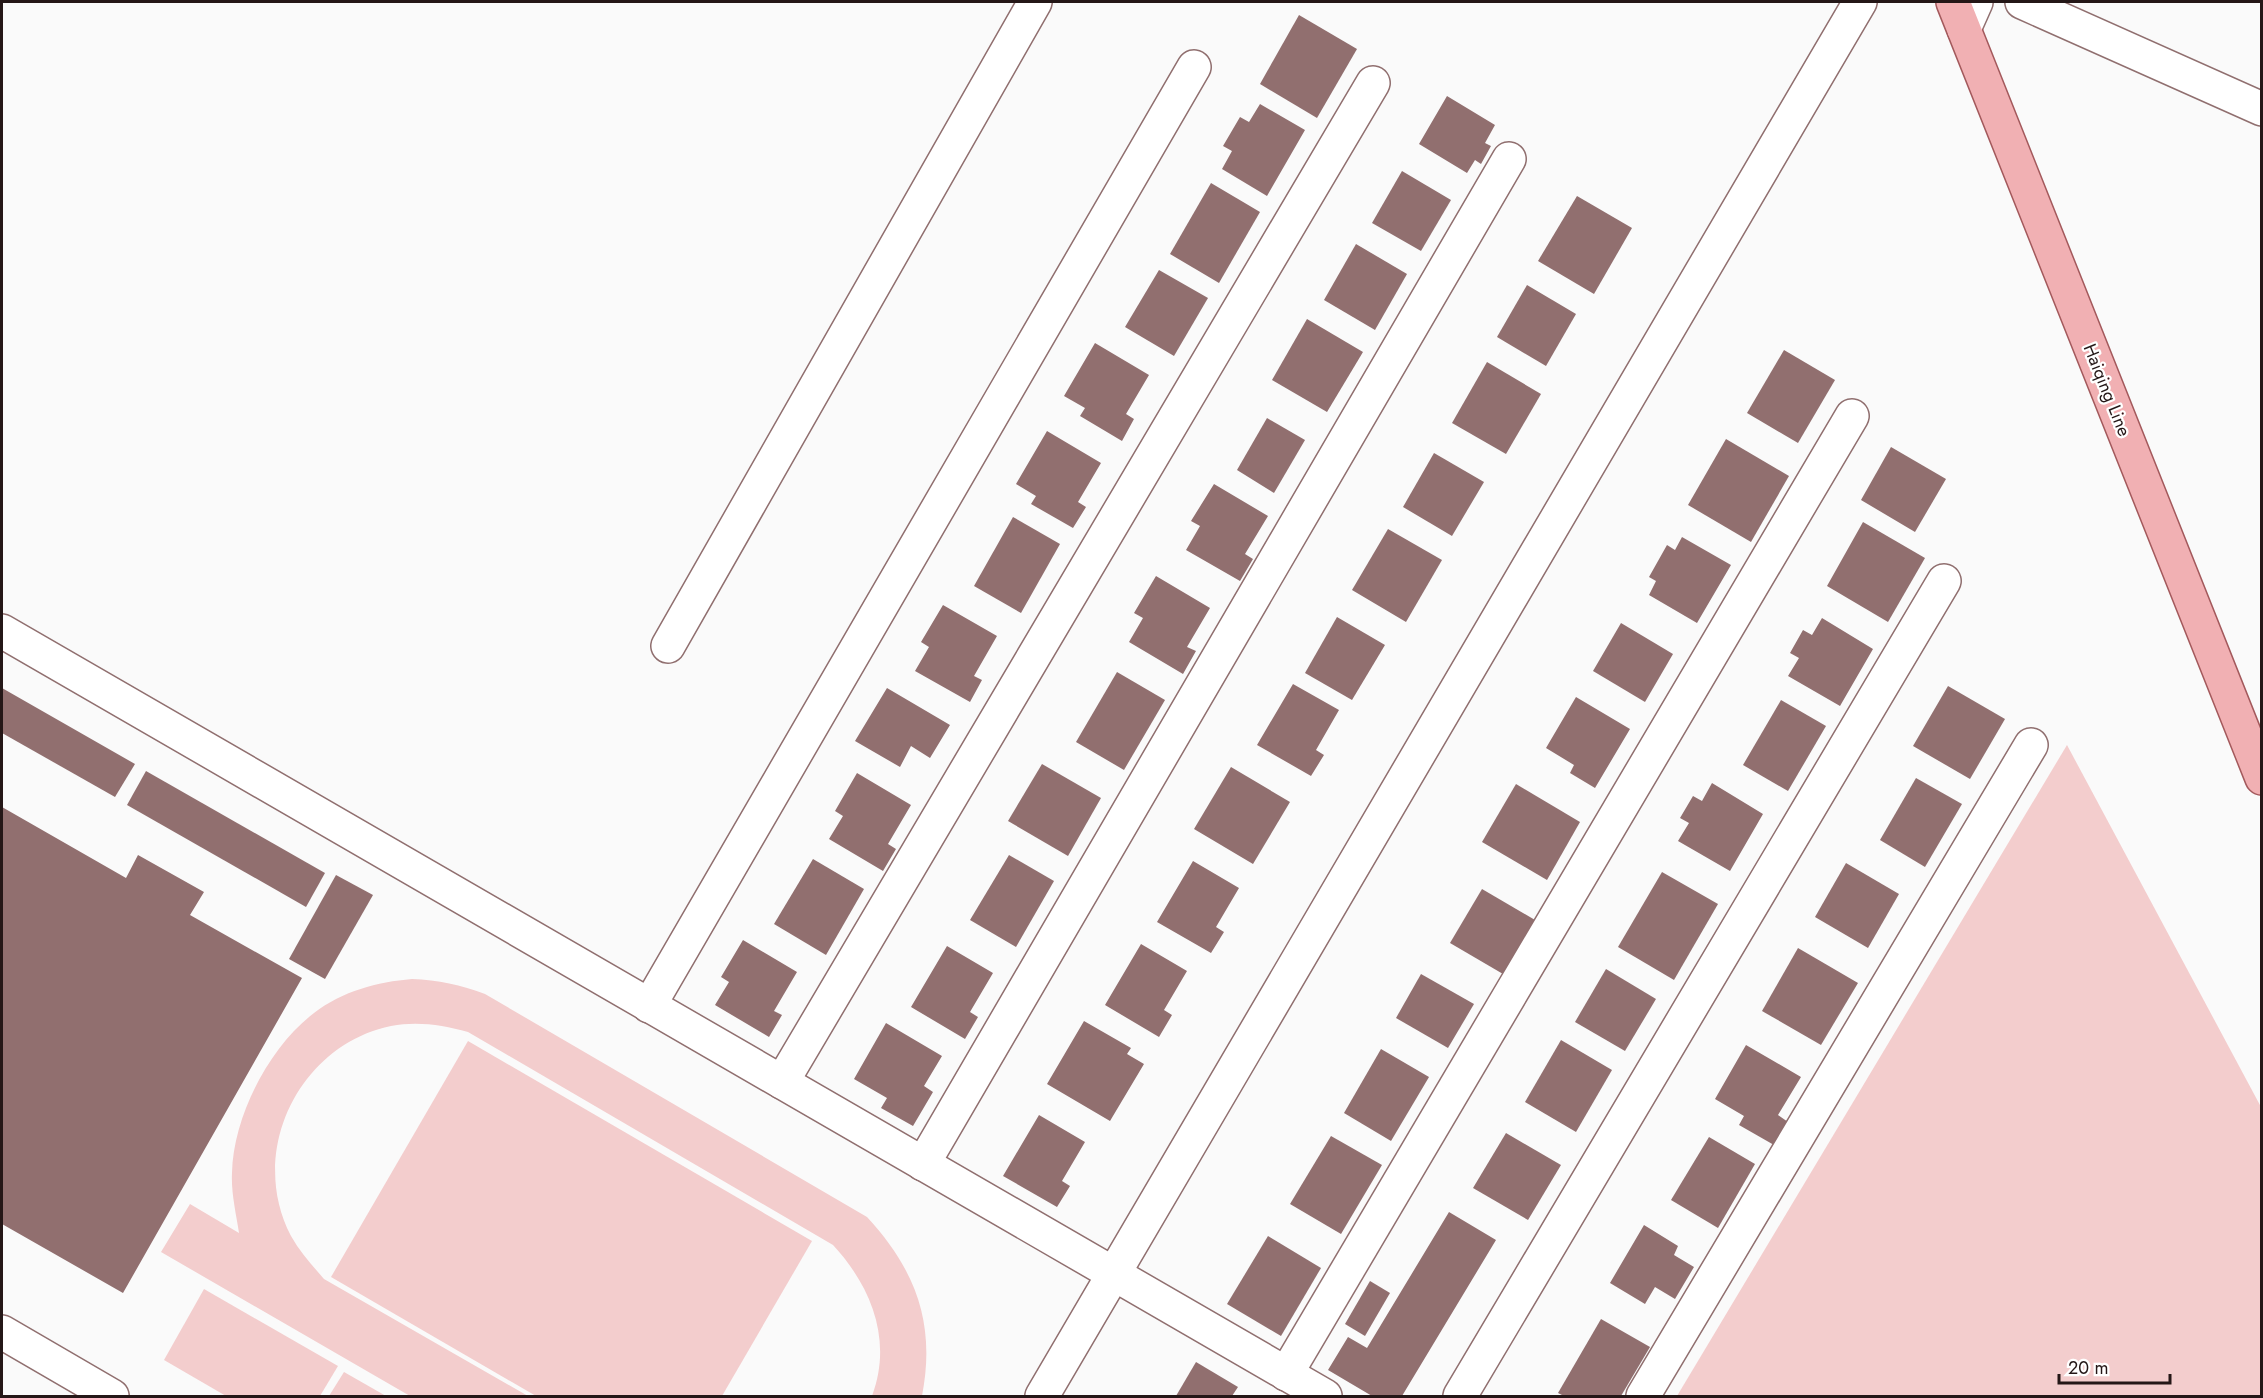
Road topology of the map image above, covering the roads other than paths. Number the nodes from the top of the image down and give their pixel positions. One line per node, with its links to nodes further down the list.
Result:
1 (1035, 2): 12 (street)
2 (1860, 2): 18 (street)
3 (2022, 2): 7 (street)
4 (1965, 11): 14 (main road, Haiqing Line)
5 (1194, 67): 15 (street)
6 (1373, 83): 16 (street)
7 (2262, 109)
8 (1509, 159): 17 (street)
9 (1852, 416): 20 (street)
10 (1944, 581): 24 (street)
11 (2, 631): 15 (street)
12 (668, 646)
13 (2031, 745): 25 (street)
14 (2262, 778)
15 (650, 1006): 16 (street)
16 (782, 1082): 17 (street)
17 (923, 1164): 18 (street)
18 (1114, 1274): 20 (street); 22 (street)
19 (2, 1332): 21 (street)
20 (1286, 1374): 23 (street)
21 (112, 1396)
22 (1042, 1396)
23 (1325, 1396)
24 (1460, 1396)
25 (1643, 1396)

